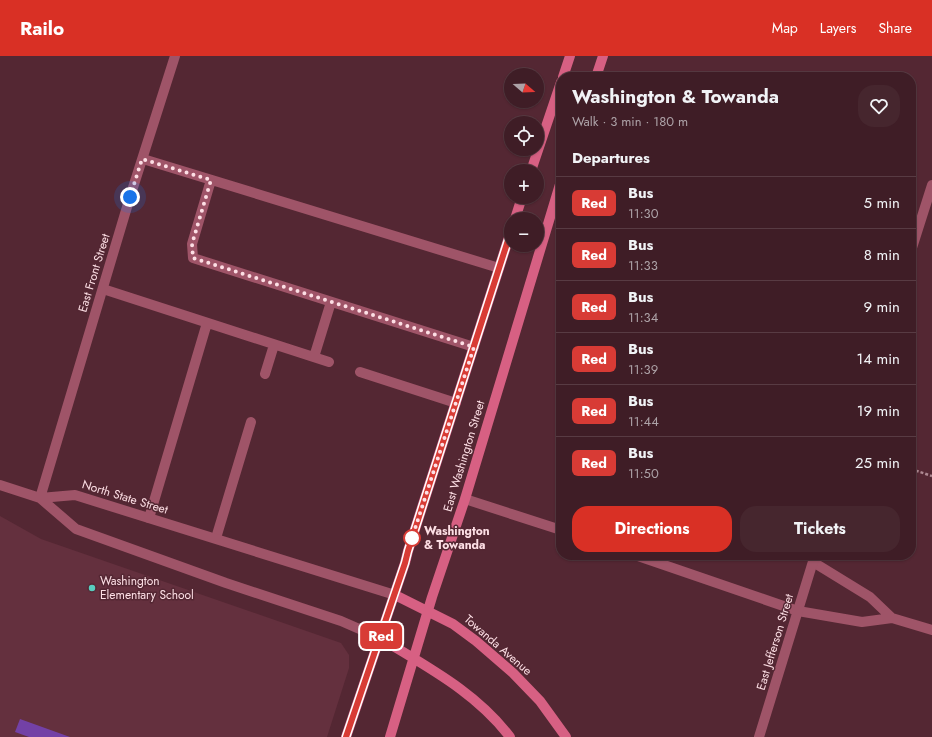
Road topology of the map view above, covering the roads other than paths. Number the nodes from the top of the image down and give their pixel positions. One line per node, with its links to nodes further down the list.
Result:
1 (175, 56): 7 (street, East Front Street)
2 (570, 56): 4 (main road)
3 (603, 56): 5 (main road)
4 (565, 72)
5 (598, 72)
6 (556, 97): 8 (main road)
7 (142, 159): 9 (street); 15 (street, East Front Street)
8 (533, 164)
9 (211, 180): 14 (street); 16 (street)
10 (932, 185): 12 (street)
11 (556, 198): 28 (main road, East Washington Street)
12 (916, 235)
13 (504, 252): 14 (main road, East Washington Street)
14 (499, 268): 19 (main road, East Washington Street)
15 (103, 289): 17 (street); 27 (street, East Front Street)
16 (331, 302): 19 (street); 20 (street)
17 (207, 323): 18 (street); 29 (street)
18 (274, 345): 20 (street); 23 (street)
19 (474, 347): 24 (main road, East Washington Street)
20 (314, 357): 21 (street)
21 (329, 362)
22 (360, 372): 24 (street)
23 (265, 374)
24 (456, 402): 35 (main road, East Washington Street)
25 (250, 422): 31 (street)
26 (0, 485): 27 (street)
27 (40, 498): 29 (street, North State Street); 40 (street)
28 (465, 499): 30 (street); 37 (main road, East Washington Street)
29 (149, 518): 31 (street, North State Street)
30 (556, 528)
31 (216, 538): 35 (street, North State Street)
32 (650, 560): 36 (street)
33 (813, 560): 36 (street, East Jefferson Street)
34 (817, 560): 38 (street)
35 (395, 596): 37 (main road, Towanda Avenue); 40 (main road, East Washington Street)
36 (798, 611): 38 (street); 46 (street, East Jefferson Street)
37 (428, 612): 41 (main road, East Washington Street); 45 (main road, Towanda Avenue)
38 (892, 618): 39 (street)
39 (932, 630)
40 (380, 638): 41 (main road); 42 (main road, East Washington Street)
41 (414, 658): 43 (main road, East Washington Street); 44 (main road)
42 (346, 737)
43 (390, 737)
44 (510, 737)
45 (566, 737)
46 (759, 737)

